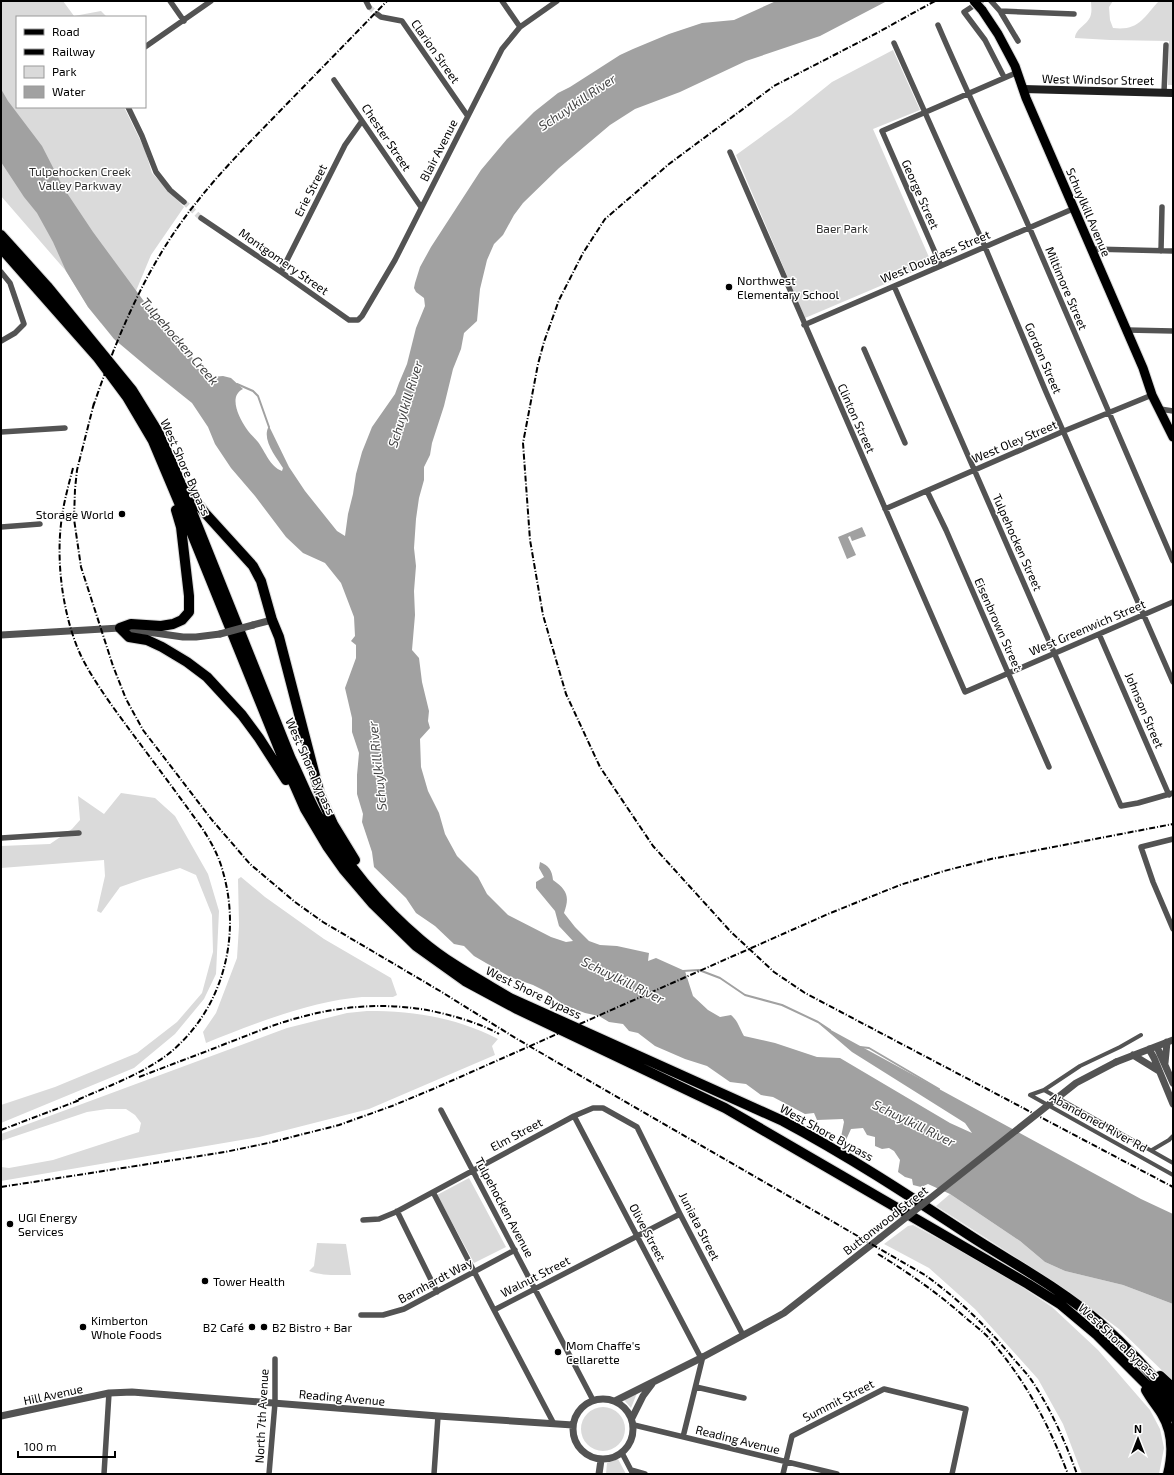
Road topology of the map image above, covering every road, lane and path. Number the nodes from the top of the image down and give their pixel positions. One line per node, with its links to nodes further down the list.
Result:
1 (170, 1): 13 (street)
2 (211, 1): 13 (street)
3 (366, 1): 9 (street)
4 (502, 1): 15 (street)
5 (557, 1): 15 (street, Blair Avenue)
6 (974, 1): 8 (main road, Schuylkill Avenue, bridge)
7 (991, 1): 10 (street)
8 (981, 6): 20 (main road, Schuylkill Avenue); 20 (street, Schuylkill Avenue)
9 (369, 7)
10 (1000, 11): 12 (street); 16 (street)
11 (377, 14): 28 (street, Clarion Street)
12 (1074, 14)
13 (184, 21): 19 (street)
14 (938, 25): 24 (street, Miltimore Street)
15 (520, 27): 28 (street, Blair Avenue)
16 (1018, 42)
17 (894, 43): 27 (street, Gordon Street)
18 (1166, 45): 23 (street)
19 (146, 46)
20 (1010, 75): 22 (main road, Schuylkill Avenue); 24 (street)
21 (334, 80): 29 (street, Chester Street)
22 (1023, 89): 23 (main road, West Windsor Street); 34 (main road, Schuylkill Avenue)
23 (1164, 92): 25 (main road, West Windsor Street)
24 (969, 93): 27 (street); 37 (street, Miltimore Street)
25 (1173, 93)
26 (128, 108): 31 (street)
27 (925, 112): 39 (street, Gordon Street); 44 (street, George Street)
28 (468, 115): 32 (street, Blair Avenue)
29 (362, 121): 32 (street, Chester Street); 46 (street, Erie Street)
30 (730, 152): 49 (street, Clinton Street)
31 (184, 202)
32 (421, 207): 48 (street, Blair Avenue)
33 (1162, 207): 42 (street)
34 (1075, 208): 37 (street, West Douglass Street); 41 (main road, Schuylkill Avenue)
35 (202, 218): 46 (street, Montgomery Street)
36 (1, 226): 52 (highway)
37 (1029, 228): 39 (street, West Douglass Street); 59 (street, Miltimore Street)
38 (1, 235): 52 (highway, West Shore Bypass)
39 (985, 247): 44 (street, West Douglass Street); 62 (street, Gordon Street)
40 (1, 248): 60 (highway, West Shore Bypass)
41 (1092, 249): 42 (street); 50 (main road, Schuylkill Avenue)
42 (1161, 251): 43 (street)
43 (1173, 251)
44 (941, 266): 47 (street, West Douglass Street)
45 (1, 272): 53 (street)
46 (281, 272): 48 (street, Montgomery Street)
47 (894, 286): 49 (street, West Douglass Street); 66 (street, Tulpehocken Street)
48 (354, 321)
49 (804, 325): 68 (street, Clinton Street)
50 (1127, 330): 51 (street); 56 (main road, Schuylkill Avenue)
51 (1173, 331)
52 (90, 337): 55 (highway, West Shore Bypass)
53 (1, 341)
54 (864, 349): 65 (street)
55 (135, 394): 74 (highway); 89 (highway, West Shore Bypass)
56 (1152, 395): 57 (main road, Schuylkill Avenue); 59 (street, West Oley Street)
57 (1160, 409): 58 (street); 64 (main road, Schuylkill Avenue)
58 (1173, 410)
59 (1108, 413): 62 (street, West Oley Street); 71 (street, Miltimore Street)
60 (142, 421): 75 (highway); 87 (highway, West Shore Bypass)
61 (65, 428): 63 (street)
62 (1064, 431): 66 (street, West Oley Street); 73 (street, Gordon Street)
63 (1, 432)
64 (1173, 437)
65 (905, 443)
66 (974, 470): 67 (street, West Oley Street); 78 (street, Tulpehocken Street)
67 (927, 491): 68 (street, West Oley Street); 79 (street, Eisenbrown Street)
68 (885, 509): 81 (street, Clinton Street)
69 (40, 524): 70 (street)
70 (1, 527)
71 (1173, 561)
72 (1173, 602): 73 (street, West Greenwich Street)
73 (1144, 615): 77 (street, West Greenwich Street); 80 (street, Gordon Street)
74 (272, 620): 75 (street, bridge); 89 (highway)
75 (120, 628): 76 (street); 87 (highway)
76 (1, 634)
77 (1099, 634): 78 (street, West Greenwich Street); 83 (street, Johnson Street)
78 (1054, 654): 79 (street, West Greenwich Street); 83 (street, Tulpehocken Street)
79 (1009, 673): 81 (street, West Greenwich Street); 82 (street, Eisenbrown Street)
80 (1173, 682)
81 (965, 692)
82 (1049, 767)
83 (1171, 794)
84 (79, 833): 85 (street)
85 (1, 838)
86 (1173, 839): 88 (street)
87 (344, 870): 123 (highway, West Shore Bypass)
88 (1173, 929)
89 (422, 941): 120 (highway, West Shore Bypass)
90 (1141, 1035): 98 (street, Abandoned River Rd)
91 (1170, 1041): 92 (street, Buttonwood Street); 95 (street)
92 (1157, 1047): 93 (street, Buttonwood Street); 95 (street)
93 (1149, 1049): 94 (street, Buttonwood Street); 96 (street)
94 (1133, 1055): 96 (street); 119 (street, Buttonwood Street, bridge)
95 (1165, 1065): 97 (street)
96 (1159, 1071): 99 (street)
97 (1173, 1083)
98 (1044, 1090): 104 (street, Abandoned River Rd); 107 (street, Abandoned River Rd)
99 (1173, 1104)
100 (441, 1110): 106 (street, Tulpehocken Avenue)
101 (574, 1116): 102 (street, Elm Street); 106 (street, Elm Street); 112 (street, Olive Street)
102 (637, 1127): 110 (street, Juniata Street)
103 (1173, 1136): 104 (street, Abandoned River Rd)
104 (1152, 1150): 105 (street, Abandoned River Rd)
105 (1173, 1163)
106 (472, 1170): 108 (street, Elm Street); 113 (street, Tulpehocken Avenue)
107 (1173, 1175)
108 (433, 1192): 109 (street, Elm Street); 114 (street)
109 (397, 1211): 111 (street, Elm Street); 116 (street)
110 (680, 1214): 112 (street, Walnut Street); 119 (street, Juniata Street)
111 (364, 1220)
112 (638, 1236): 115 (street, Walnut Street); 121 (street, Olive Street)
113 (514, 1250): 114 (street, Barnhardt Way); 115 (street, Tulpehocken Avenue)
114 (474, 1272): 116 (street, Barnhardt Way); 117 (street)
115 (535, 1289): 117 (street, Walnut Street); 129 (street, Tulpehocken Avenue)
116 (437, 1292): 118 (street, Barnhardt Way)
117 (494, 1310): 137 (street, Walnut Street)
118 (361, 1315)
119 (743, 1335): 121 (street, Buttonwood Street)
120 (1126, 1347): 126 (highway); 131 (highway, West Shore Bypass)
121 (702, 1357): 124 (street, Buttonwood Street); 125 (street)
122 (275, 1359): 132 (street, North 7th Avenue)
123 (1139, 1376): 135 (highway, West Shore Bypass); 152 (highway)
124 (657, 1380): 130 (street, Buttonwood Street); 136 (street, Buttonwood Street)
125 (696, 1387): 128 (street); 139 (street)
126 (1173, 1388)
127 (109, 1394): 132 (street, Reading Avenue); 133 (street, Hill Avenue); 144 (street)
128 (744, 1398)
129 (594, 1400): 130 (street); 138 (street)
130 (615, 1401): 136 (street)
131 (1173, 1402)
132 (275, 1403): 134 (street, Reading Avenue); 145 (street, North 7th Avenue)
133 (1, 1416)
134 (438, 1416): 137 (street, Reading Avenue); 146 (street)
135 (1173, 1417)
136 (633, 1421): 139 (street, Reading Avenue); 140 (street)
137 (554, 1424): 138 (street, Reading Avenue)
138 (573, 1425): 141 (street)
139 (683, 1437): 142 (street, Reading Avenue)
140 (622, 1453): 141 (street); 143 (street)
141 (601, 1460): 147 (street)
142 (786, 1462): 149 (street); 150 (street, Reading Avenue); 151 (street, Summit Street)
143 (632, 1472): 148 (street)
144 (104, 1474)
145 (269, 1474)
146 (434, 1474)
147 (599, 1474)
148 (645, 1474)
149 (783, 1474)
150 (837, 1474)
151 (952, 1474)
152 (1168, 1474)

